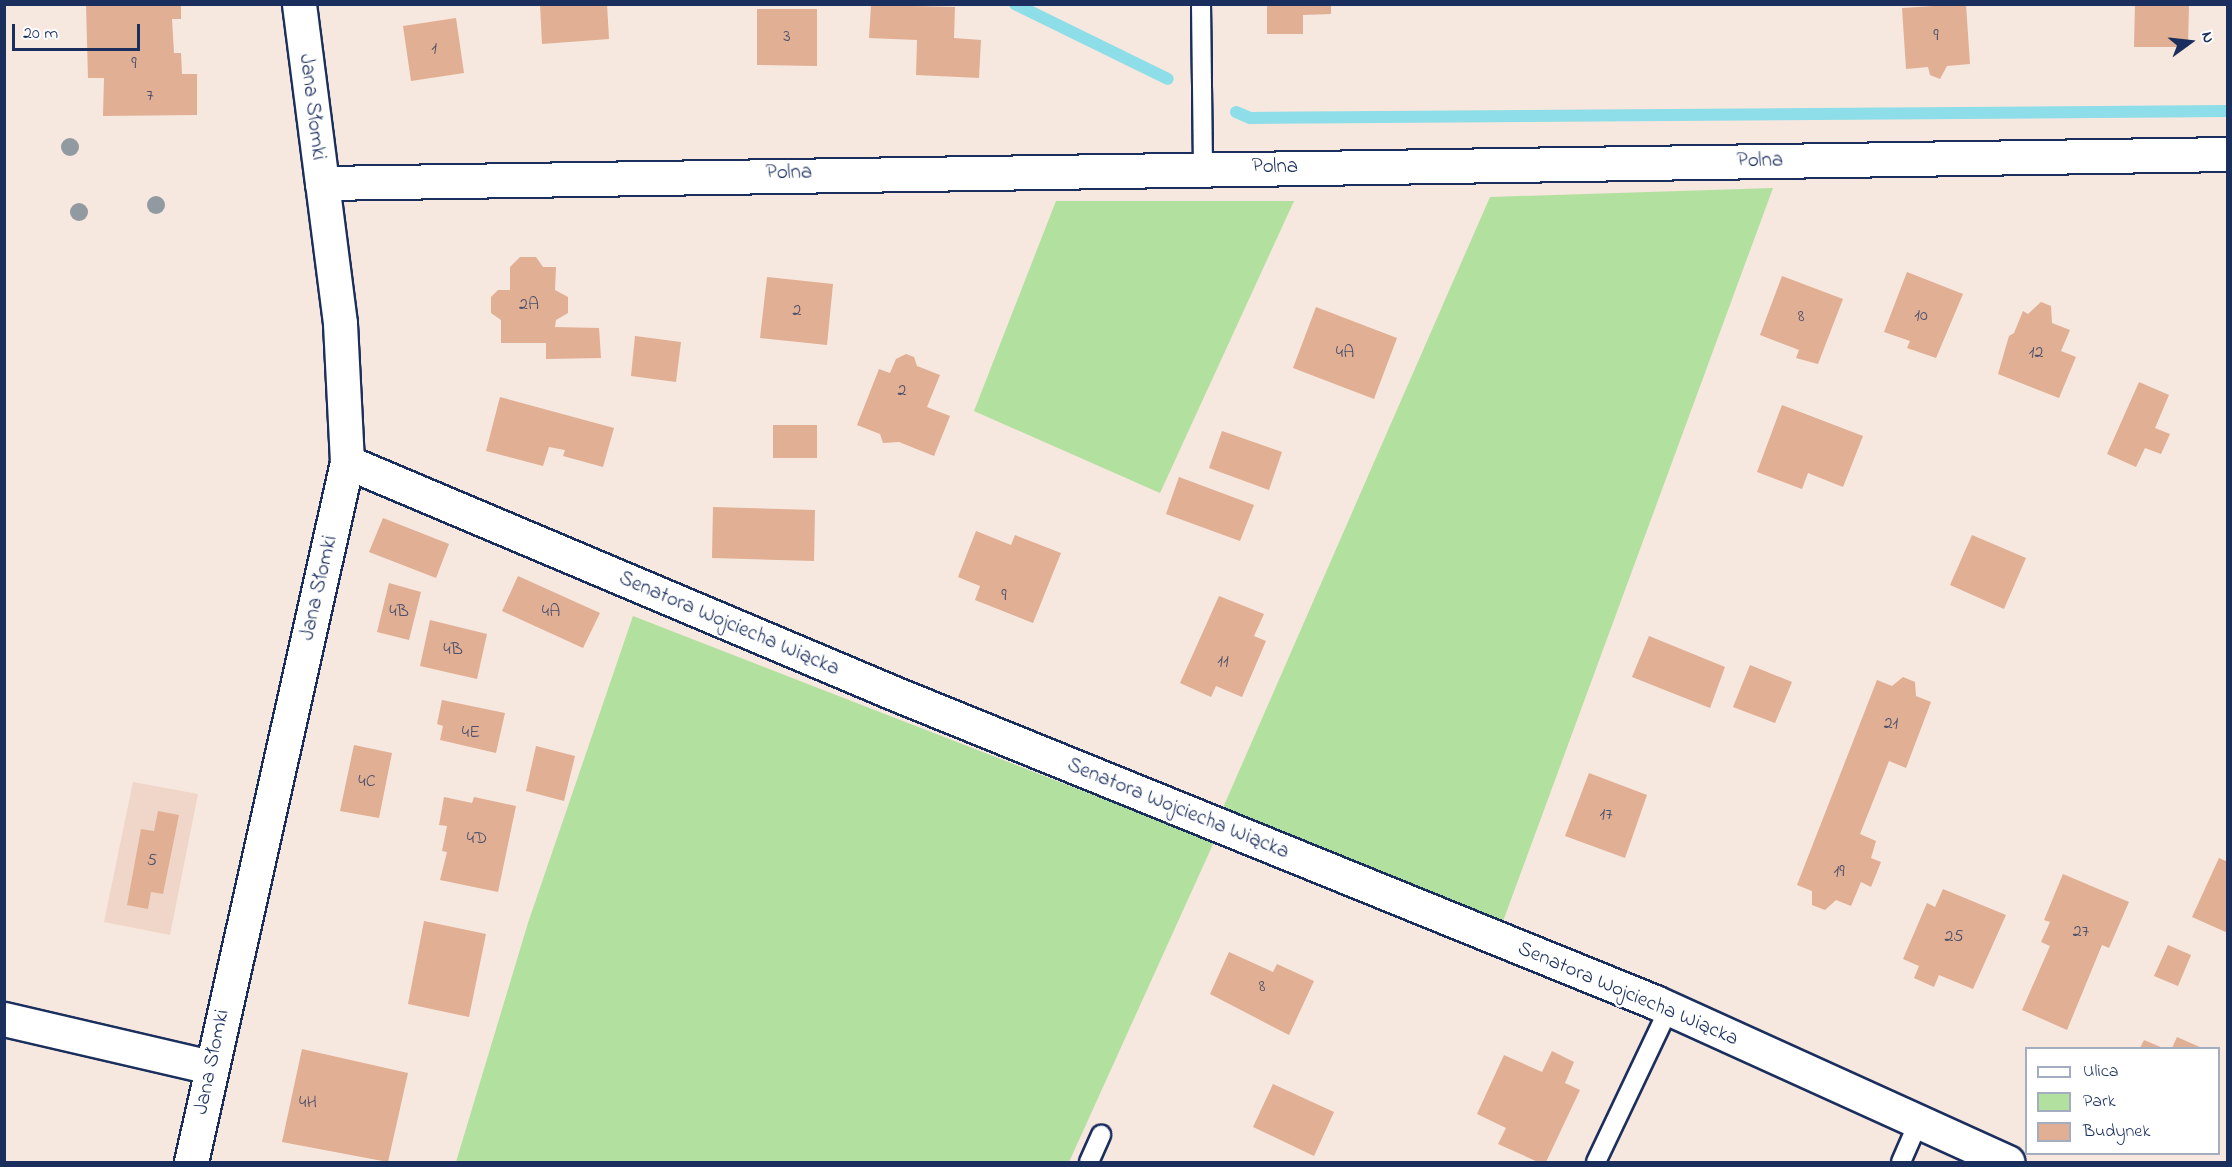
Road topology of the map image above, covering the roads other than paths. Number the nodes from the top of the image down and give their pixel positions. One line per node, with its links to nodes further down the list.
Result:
1 (299, 4): 5 (street, Jana Słomki)
2 (1201, 4): 4 (lane)
3 (2228, 154): 4 (street, Polna)
4 (1203, 166): 5 (street, Polna)
5 (322, 183): 6 (street, Jana Słomki)
6 (347, 462): 7 (street, Senatora Wojciecha Wiącka); 9 (street, Jana Słomki)
7 (1668, 1008): 10 (street, Senatora Wojciecha Wiącka); 14 (lane)
8 (4, 1019): 9 (street)
9 (210, 1067): 12 (street, Jana Słomki)
10 (1918, 1123): 15 (lane); 16 (street, Senatora Wojciecha Wiącka)
11 (1101, 1135): 13 (lane)
12 (191, 1162)
13 (1089, 1162)
14 (1596, 1162)
15 (1901, 1162)
16 (2007, 1162)

